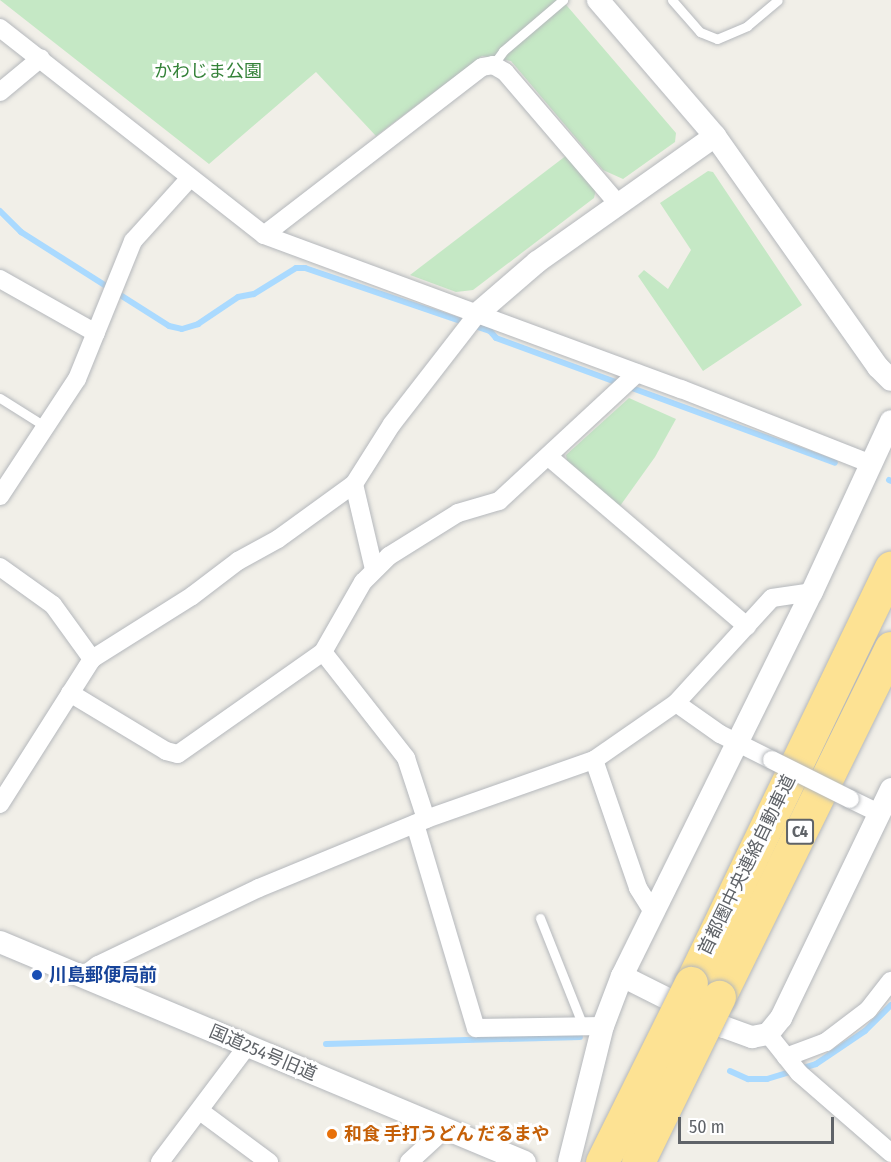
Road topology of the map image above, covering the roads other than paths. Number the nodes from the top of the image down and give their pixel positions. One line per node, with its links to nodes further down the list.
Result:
1 (563, 0): 7 (lane)
2 (598, 0): 9 (street)
3 (672, 0): 4 (lane)
4 (778, 0)
5 (5, 37): 6 (street)
6 (41, 58): 8 (street); 10 (street)
7 (493, 65): 11 (street); 12 (street)
8 (0, 92)
9 (715, 136): 11 (street); 16 (street)
10 (190, 178): 12 (street); 15 (street)
11 (618, 204): 14 (street)
12 (264, 235): 14 (street)
13 (0, 279): 15 (street)
14 (478, 313): 17 (street); 23 (street)
15 (96, 333): 20 (street)
16 (891, 380)
17 (629, 382): 21 (street); 22 (street)
18 (0, 399): 20 (lane)
19 (891, 421): 22 (street)
20 (46, 428): 24 (street)
21 (550, 458): 27 (street); 29 (street)
22 (871, 464): 28 (street)
23 (354, 484): 27 (street); 32 (street)
24 (0, 496)
25 (0, 567): 32 (street)
26 (891, 567): 58 (highway, 首都圏中央連絡自動車道 / C4, bridge)
27 (374, 569): 30 (street)
28 (812, 592): 29 (street); 35 (street)
29 (747, 626): 34 (street)
30 (323, 652): 33 (street); 39 (street)
31 (886, 657): 59 (highway, 首都圏中央連絡自動車道 / C4, bridge)
32 (92, 659): 33 (street)
33 (70, 693): 37 (street)
34 (676, 703): 35 (street); 36 (street)
35 (738, 742): 38 (street, bridge); 40 (street)
36 (594, 760): 39 (street); 40 (street)
37 (0, 804)
38 (886, 805): 47 (street)
39 (421, 821): 44 (street); 46 (street)
40 (652, 910): 43 (street)
41 (540, 918): 46 (lane)
42 (0, 942): 44 (street, 国道254号旧道)
43 (622, 976): 46 (street); 47 (street)
44 (82, 977): 48 (street, 国道254号旧道)
45 (891, 981): 49 (street)
46 (593, 1026): 57 (street)
47 (768, 1034): 49 (street)
48 (247, 1046): 50 (street); 51 (street, 国道254号旧道)
49 (794, 1066): 52 (street)
50 (200, 1111): 53 (street); 54 (street)
51 (445, 1129): 55 (street); 56 (street, 国道254号旧道)
52 (891, 1153)
53 (160, 1162)
54 (269, 1162)
55 (410, 1162)
56 (525, 1162)
57 (569, 1162)
58 (602, 1162)
59 (638, 1162)

